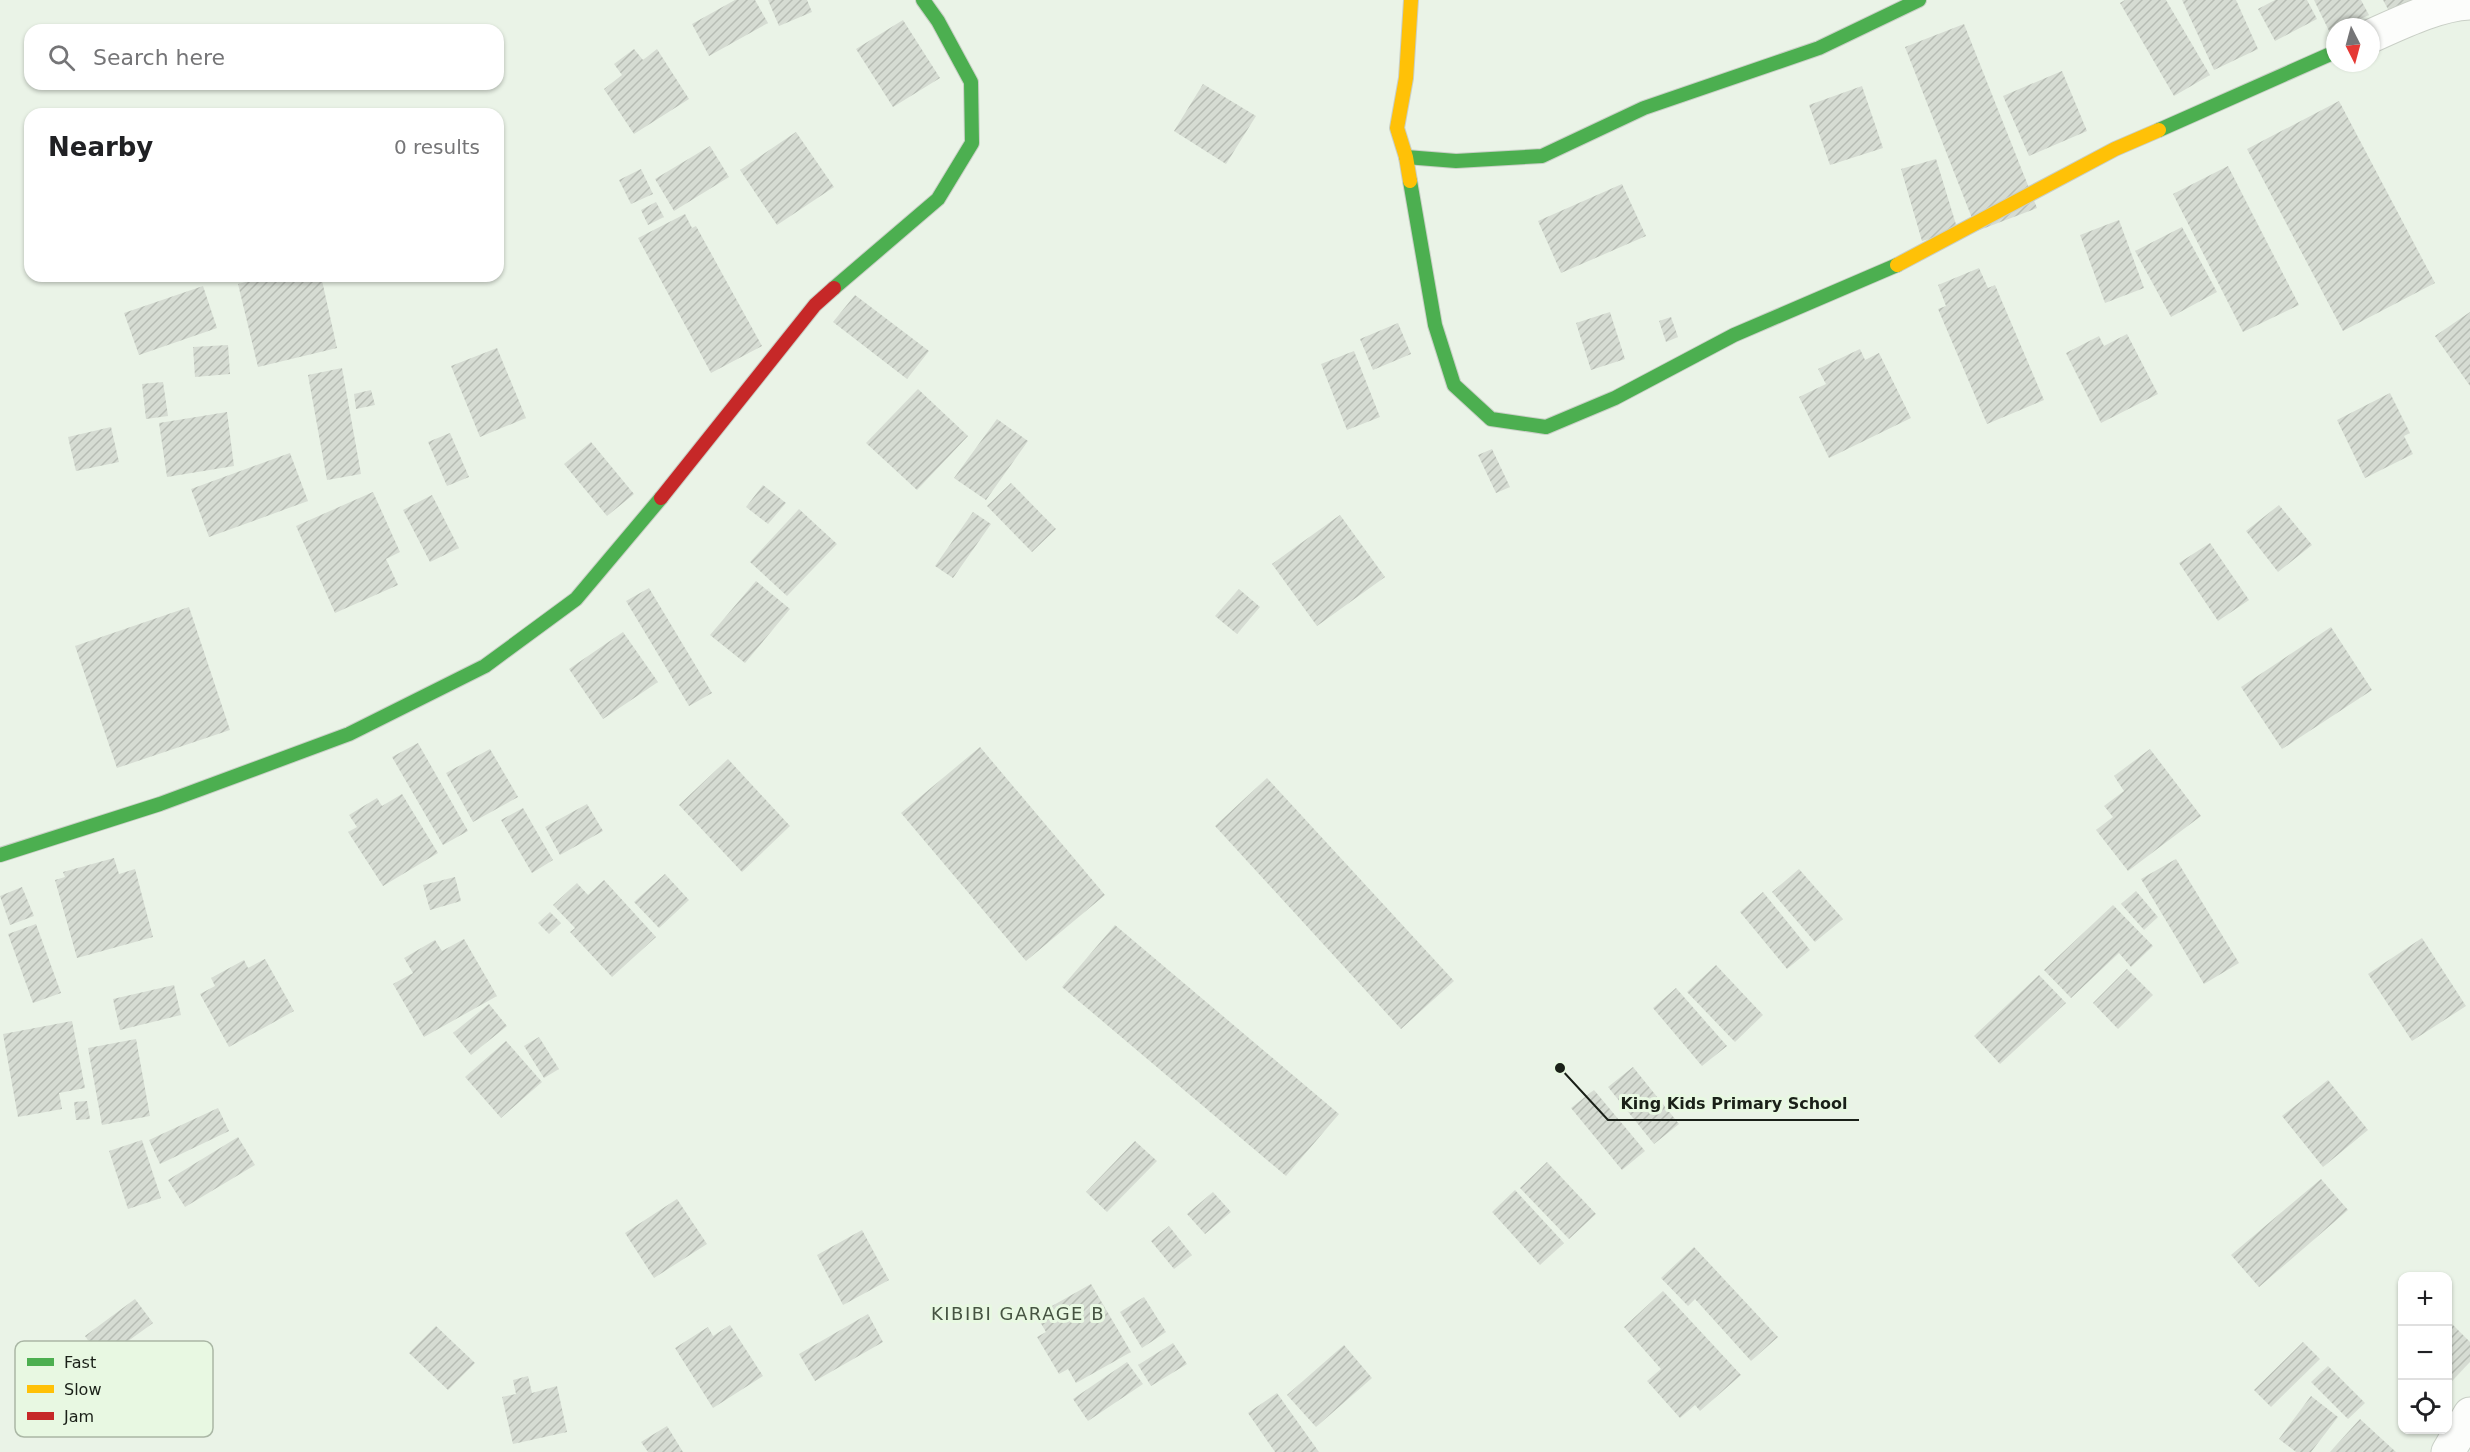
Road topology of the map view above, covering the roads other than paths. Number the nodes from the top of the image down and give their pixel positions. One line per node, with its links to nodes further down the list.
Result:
1 (923, 0): 8 (street)
2 (1411, 0): 7 (street)
3 (1919, 0): 7 (street)
4 (2470, 3): 5 (street)
5 (2380, 32)
6 (2326, 56): 7 (street)
7 (1406, 157)
8 (0, 855)
9 (2470, 1414): 10 (street)
10 (2448, 1452)

